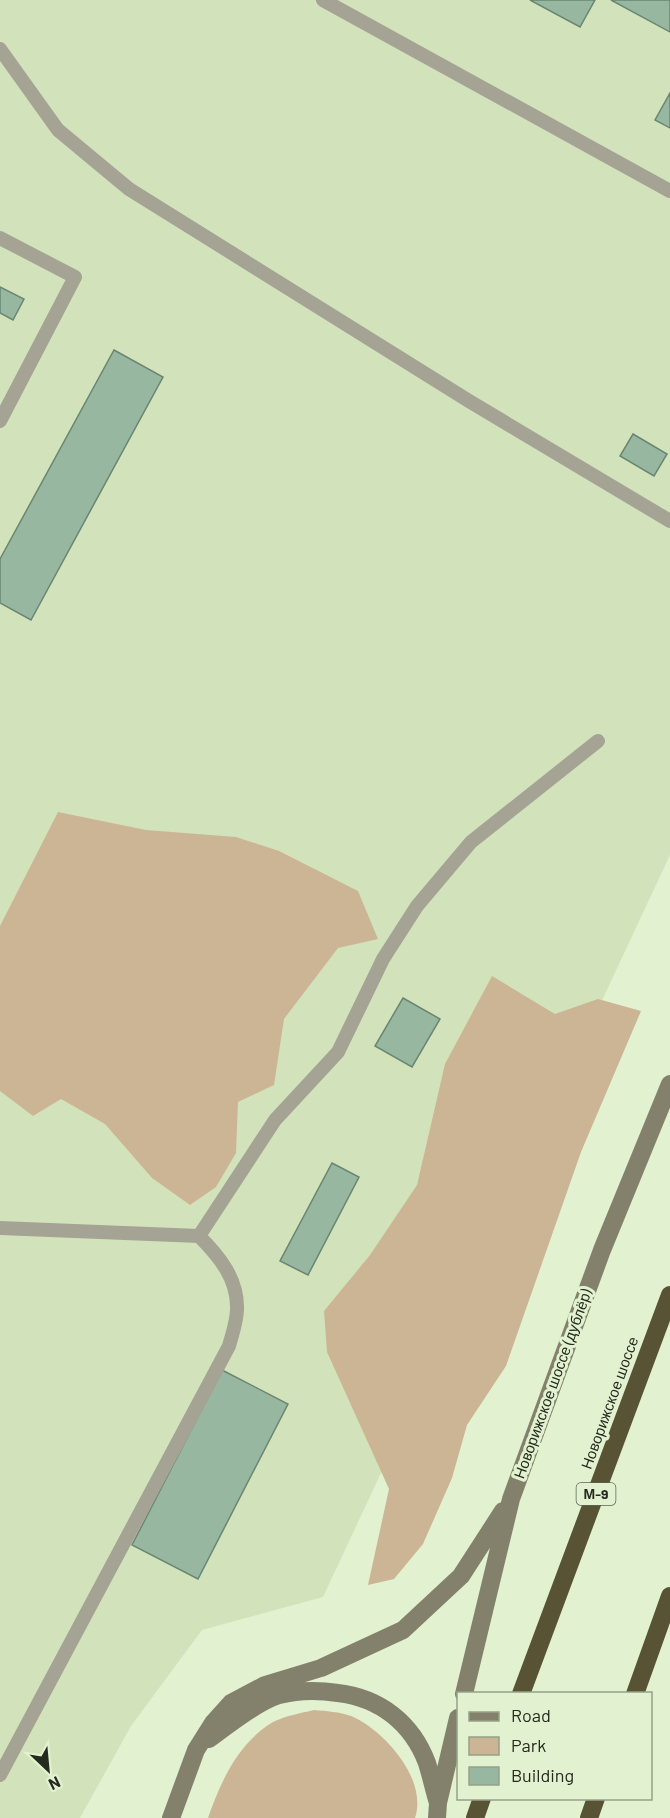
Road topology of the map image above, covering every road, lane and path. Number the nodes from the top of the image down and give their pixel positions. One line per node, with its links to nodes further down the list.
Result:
1 (322, 0): 3 (lane)
2 (0, 49): 6 (lane)
3 (670, 191)
4 (0, 238): 5 (lane)
5 (0, 421)
6 (670, 521)
7 (598, 741): 10 (lane)
8 (670, 1084): 12 (street, Новорижское шоссе (дублёр))
9 (0, 1228): 10 (lane)
10 (199, 1236): 19 (lane)
11 (670, 1295): 15 (highway, Новорижское шоссе / М-9)
12 (511, 1499): 14 (street, Новорижское шоссе (дублёр)); 18 (street)
13 (670, 1596): 16 (highway)
14 (464, 1692)
15 (522, 1692)
16 (636, 1692)
17 (457, 1726): 22 (street)
18 (196, 1750): 22 (street); 23 (street)
19 (0, 1775)
20 (481, 1800): 24 (highway)
21 (595, 1800): 25 (highway)
22 (437, 1810)
23 (171, 1818)
24 (475, 1818)
25 (589, 1818)

